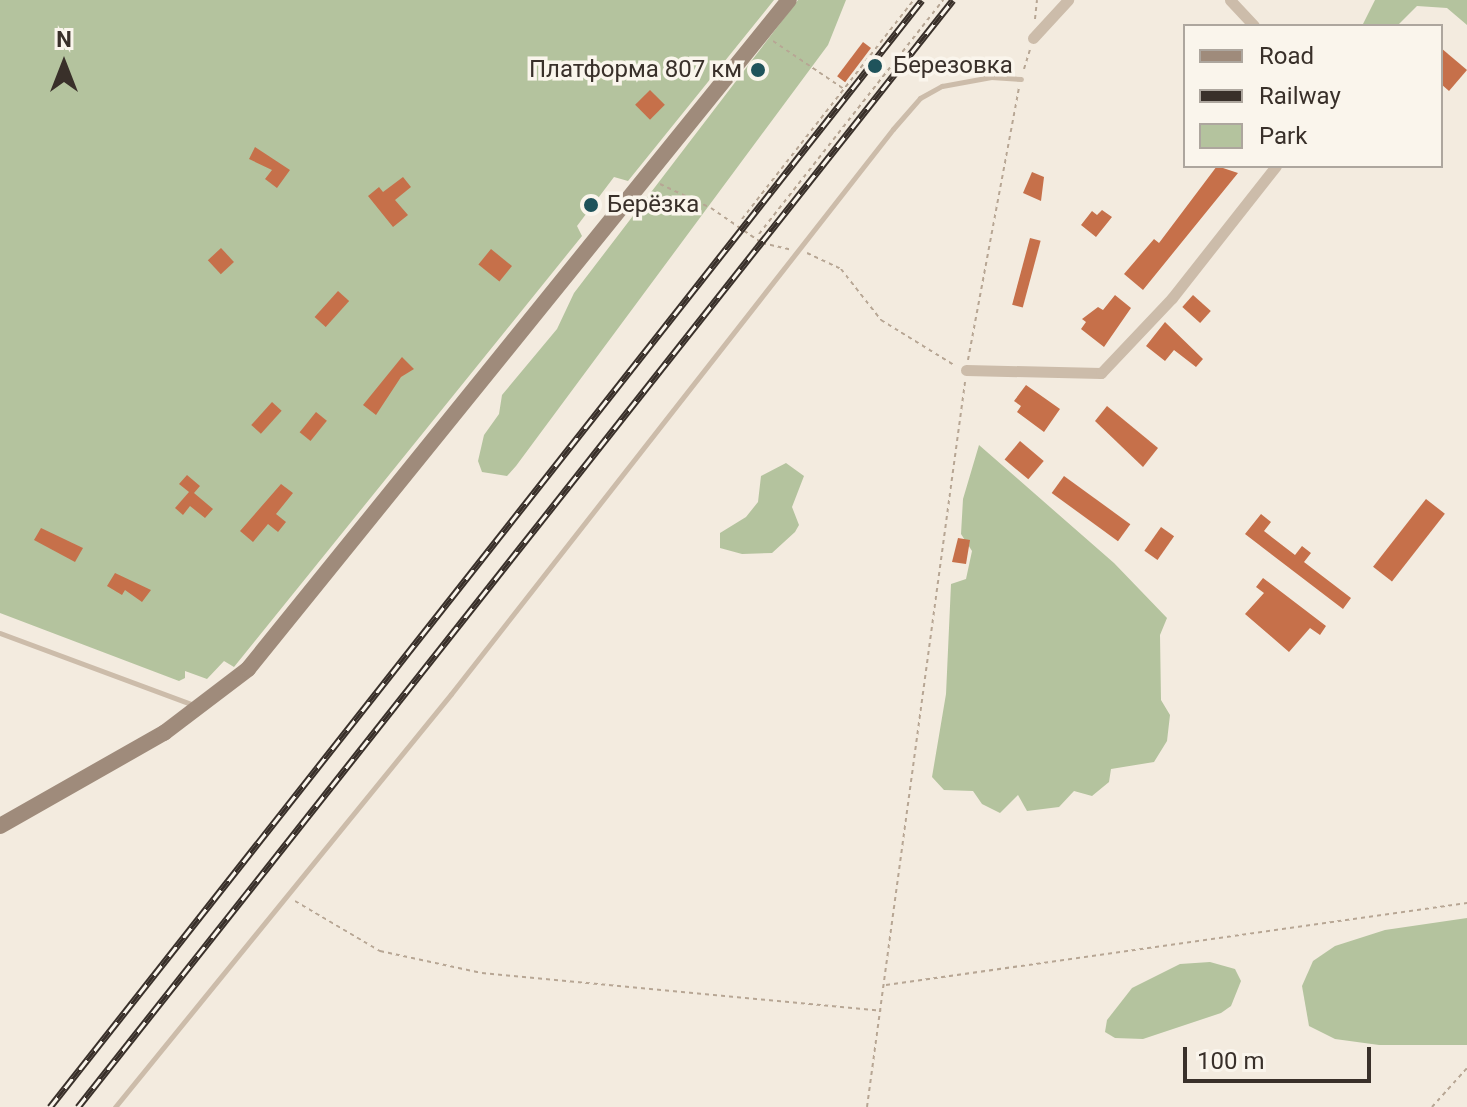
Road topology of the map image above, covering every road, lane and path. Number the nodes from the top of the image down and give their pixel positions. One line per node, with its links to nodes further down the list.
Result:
1 (789, 0): 8 (street)
2 (914, 0): 11 (path)
3 (943, 0): 15 (path)
4 (1037, 0): 9 (path)
5 (1068, 0): 9 (street)
6 (1230, 0): 7 (street)
7 (1252, 24)
8 (764, 35): 11 (path); 13 (street)
9 (1033, 38): 10 (path)
10 (1021, 79): 16 (lane); 17 (path)
11 (845, 90): 14 (path)
12 (1274, 168): 17 (street)
13 (649, 178): 16 (path); 19 (street)
14 (742, 219)
15 (759, 234)
16 (801, 252): 17 (path); 21 (lane)
17 (966, 370): 23 (path)
18 (0, 633): 19 (lane)
19 (202, 708): 20 (street)
20 (0, 826)
21 (287, 896): 24 (path); 26 (lane)
22 (1467, 903): 23 (path)
23 (885, 985): 24 (path)
24 (881, 1011): 27 (path)
25 (1467, 1068): 28 (path)
26 (115, 1107)
27 (867, 1107)
28 (1432, 1107)

